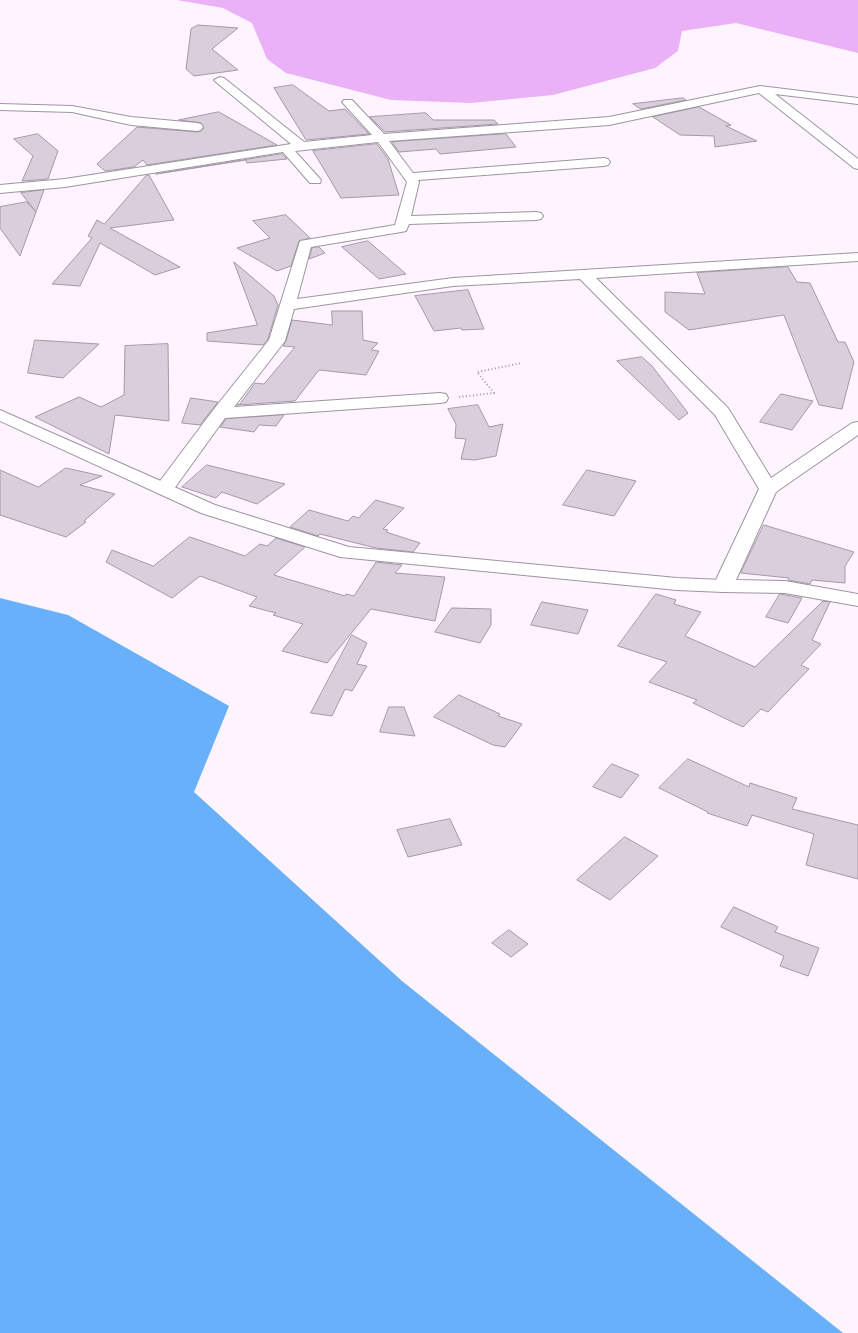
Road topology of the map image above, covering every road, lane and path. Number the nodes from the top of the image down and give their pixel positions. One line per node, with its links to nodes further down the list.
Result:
1 (220, 80): 8 (street)
2 (760, 89): 3 (street); 7 (street); 11 (street)
3 (858, 101)
4 (348, 102): 7 (street)
5 (0, 107): 6 (street)
6 (197, 126)
7 (381, 138): 8 (street); 12 (street)
8 (301, 146): 9 (street)
9 (286, 148): 13 (street); 14 (street)
10 (604, 162): 12 (street)
11 (858, 165)
12 (409, 177): 16 (street)
13 (315, 180)
14 (0, 189)
15 (536, 216): 16 (street)
16 (403, 220): 20 (street)
17 (854, 257): 18 (street); 19 (street)
18 (858, 273)
19 (584, 274): 20 (street); 27 (street)
20 (288, 305): 23 (street)
21 (522, 363): 22 (path)
22 (440, 398): 23 (street)
23 (220, 413): 26 (street)
24 (0, 415): 26 (street)
25 (858, 427): 27 (street)
26 (164, 489): 28 (street)
27 (768, 489): 28 (street)
28 (723, 586): 29 (street)
29 (858, 600)

